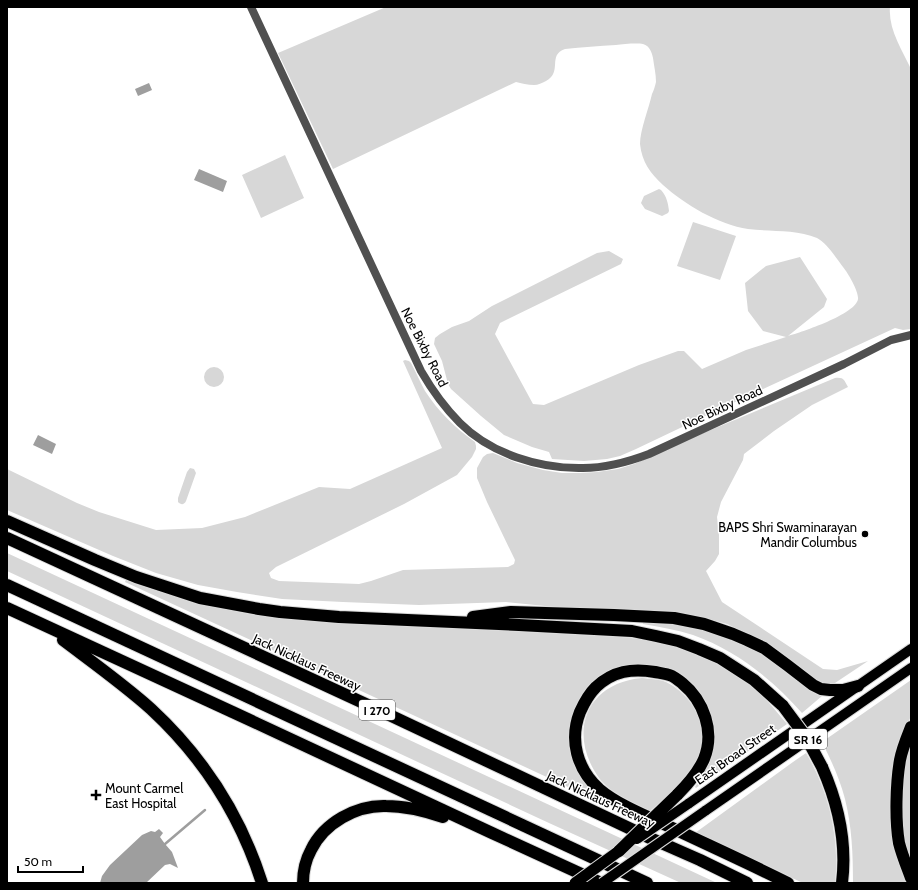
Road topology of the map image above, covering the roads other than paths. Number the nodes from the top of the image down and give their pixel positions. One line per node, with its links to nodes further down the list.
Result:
1 (252, 7): 2 (street, Noe Bixby Road)
2 (911, 335)
3 (7, 521): 7 (highway)
4 (7, 538): 21 (highway, Jack Nicklaus Freeway / I 270)
5 (7, 585): 20 (highway)
6 (7, 608): 8 (highway)
7 (441, 622): 11 (highway); 23 (highway, bridge)
8 (46, 627): 13 (highway); 17 (highway)
9 (911, 649): 11 (main road, East Broad Street / SR 16)
10 (911, 668): 16 (main road, SR 16, bridge)
11 (858, 686): 14 (main road, East Broad Street / SR 16, bridge)
12 (911, 727): 15 (highway)
13 (492, 833): 16 (highway); 18 (highway)
14 (619, 852): 19 (highway, East Broad Street / SR 16, bridge); 22 (highway, bridge)
15 (911, 878)
16 (599, 882)
17 (262, 883)
18 (303, 883)
19 (574, 883)
20 (647, 883)
21 (747, 883)
22 (788, 883)
23 (842, 883)

